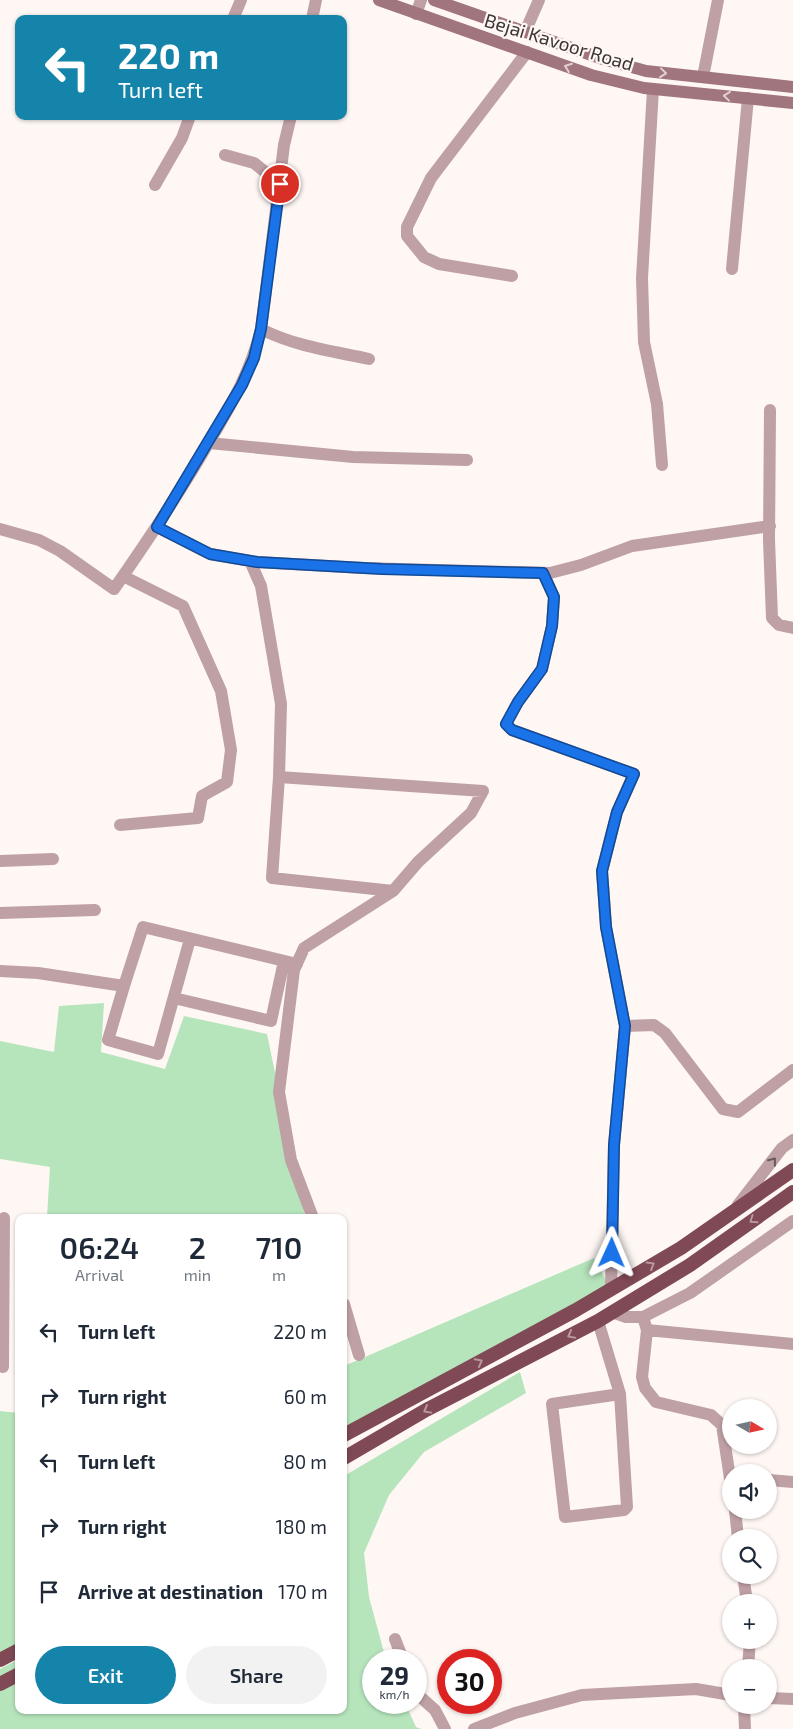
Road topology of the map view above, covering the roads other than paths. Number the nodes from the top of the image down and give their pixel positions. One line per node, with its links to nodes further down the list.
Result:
1 (241, 0): 9 (street)
2 (316, 0): 10 (street)
3 (380, 0): 8 (main road, Bejai Kavoor Road)
4 (421, 0): 8 (street)
5 (434, 0): 11 (main road, Bejai Kavoor Road)
6 (538, 0): 11 (street)
7 (718, 0): 13 (street)
8 (416, 14): 12 (main road, Bejai Kavoor Road)
9 (235, 15)
10 (313, 15)
11 (525, 32): 13 (main road, Bejai Kavoor Road, one-way to 13)
12 (527, 52): 15 (main road, Bejai Kavoor Road, one-way to 12); 24 (street)
13 (703, 77): 14 (main road, Bejai Kavoor Road)
14 (793, 87)
15 (653, 89): 16 (main road, Bejai Kavoor Road, one-way to 15); 30 (street)
16 (748, 98): 17 (main road, Bejai Kavoor Road); 23 (street)
17 (793, 103)
18 (189, 120): 22 (street)
19 (290, 120): 21 (street)
20 (225, 155): 21 (street)
21 (280, 184): 25 (street)
22 (155, 185)
23 (732, 269)
24 (512, 276)
25 (261, 329): 26 (street); 28 (street)
26 (369, 359)
27 (770, 410): 31 (street)
28 (209, 442): 29 (street); 32 (street)
29 (468, 460)
30 (662, 465)
31 (770, 526): 35 (street); 37 (street)
32 (157, 527): 34 (street); 36 (street)
33 (0, 529): 36 (street)
34 (250, 561): 35 (street); 38 (street)
35 (543, 573): 50 (street)
36 (123, 576): 39 (street)
37 (793, 628)
38 (279, 777): 42 (street); 42 (street)
39 (120, 825)
40 (53, 859): 41 (street)
41 (0, 861)
42 (393, 890): 46 (street)
43 (95, 910): 44 (street)
44 (0, 913)
45 (190, 938): 46 (street); 48 (street); 49 (street)
46 (290, 963): 49 (street); 56 (street)
47 (0, 971): 48 (street)
48 (124, 986): 49 (street)
49 (174, 998)
50 (625, 1026): 51 (street); 59 (street)
51 (793, 1070)
52 (793, 1140): 55 (street, one-way to 52)
53 (793, 1170): 55 (highway)
54 (793, 1192): 61 (highway, one-way to 61)
55 (733, 1211): 59 (highway, one-way to 55)
56 (311, 1214)
57 (4, 1218): 60 (street)
58 (793, 1221): 63 (street)
59 (611, 1289): 70 (highway, one-way to 59)
60 (2, 1300): 68 (street)
61 (612, 1312): 63 (street); 64 (highway)
62 (347, 1314): 67 (street)
63 (643, 1316): 65 (street)
64 (598, 1321): 69 (street); 71 (highway, one-way to 71)
65 (647, 1330): 66 (street); 72 (street)
66 (793, 1344)
67 (359, 1355)
68 (3, 1367)
69 (620, 1394): 69 (street)
70 (347, 1433)
71 (347, 1456)
72 (728, 1464)
73 (777, 1481): 74 (street)
74 (793, 1482)
75 (395, 1638): 76 (street)
76 (399, 1649)
77 (15, 1652): 78 (highway)
78 (0, 1660)
79 (15, 1676): 80 (highway)
80 (0, 1684)
81 (722, 1693): 87 (street)
82 (777, 1699): 83 (street)
83 (793, 1700)
84 (427, 1703): 86 (street)
85 (745, 1714): 88 (street)
86 (445, 1729)
87 (474, 1729)
88 (746, 1729)

